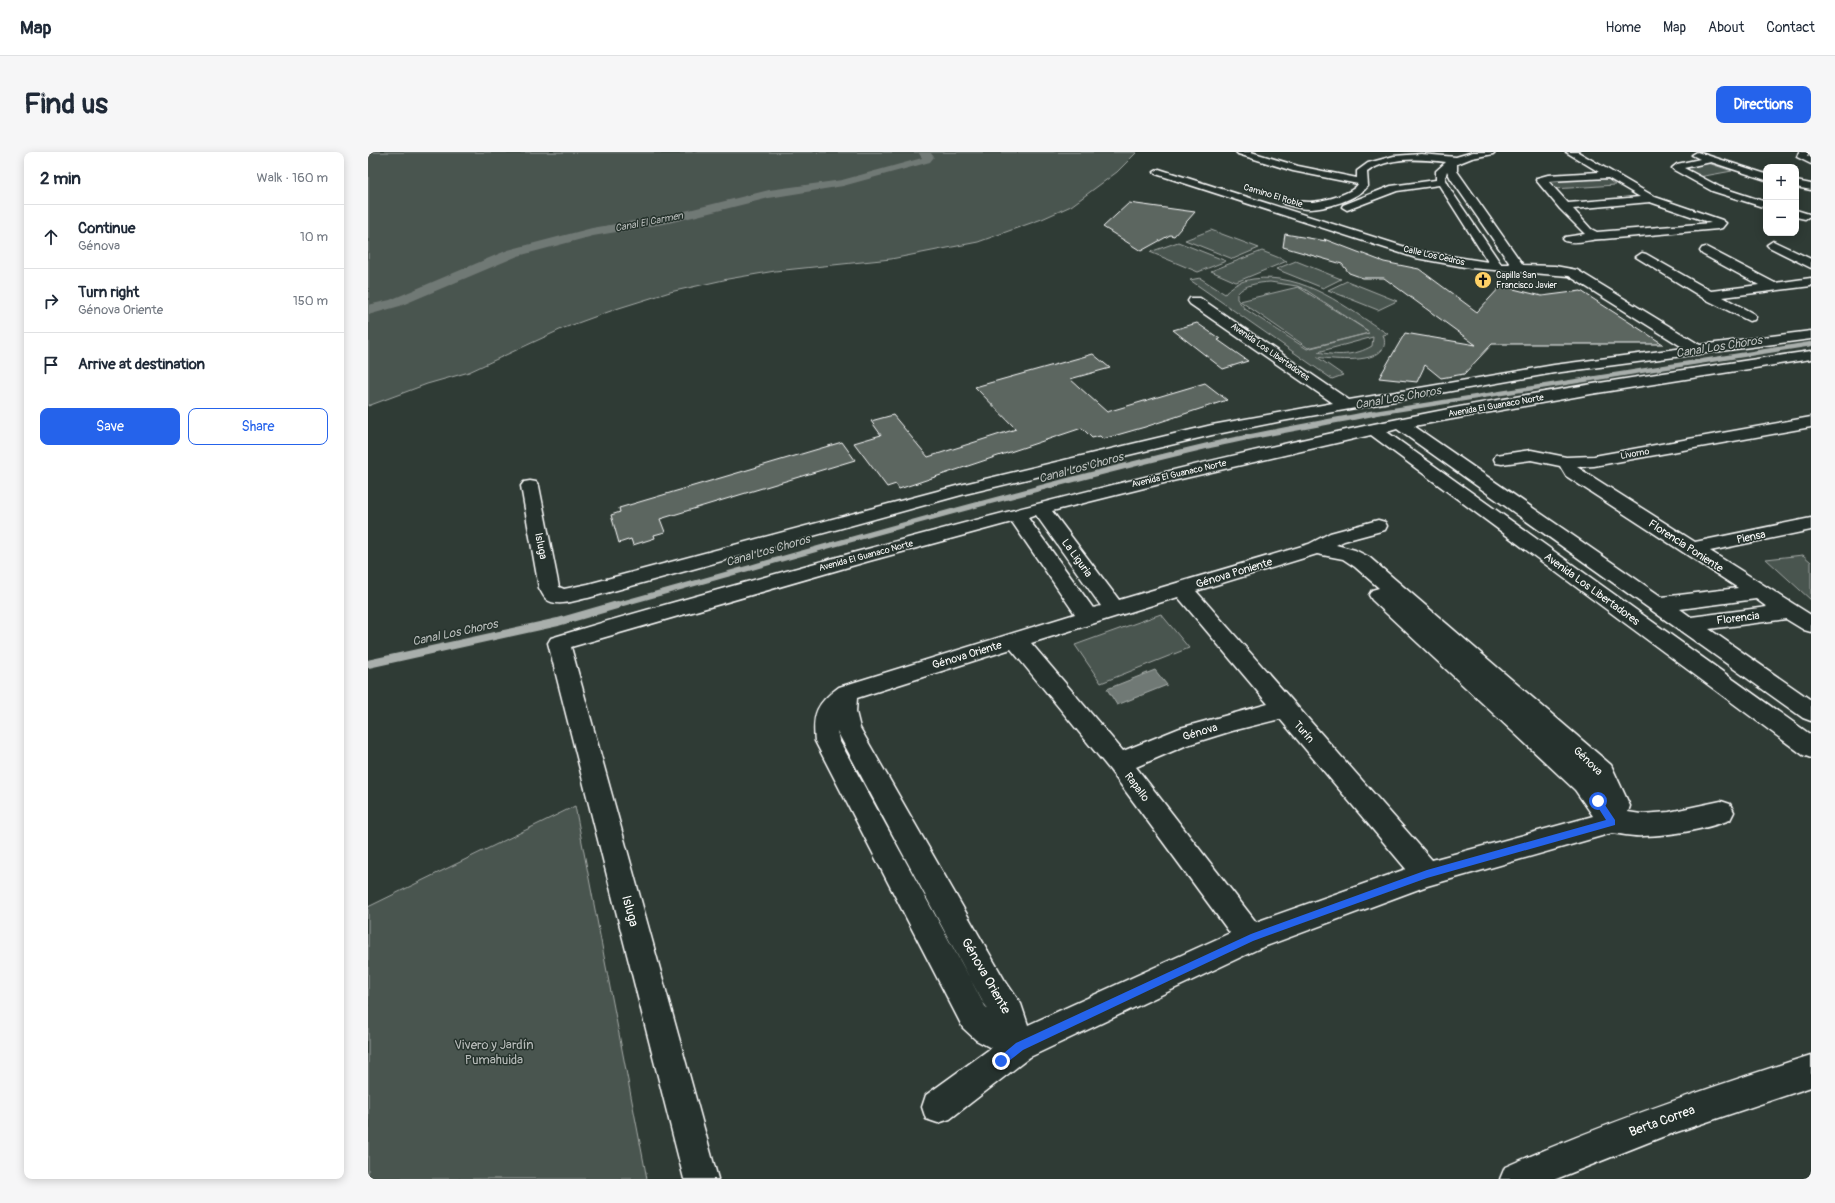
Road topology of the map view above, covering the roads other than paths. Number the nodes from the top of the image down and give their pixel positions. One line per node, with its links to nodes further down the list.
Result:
1 (1241, 152): 16 (street)
2 (1490, 152): 7 (street)
3 (1571, 152): 12 (street)
4 (1688, 152): 8 (street)
5 (1403, 153): 7 (street); 10 (street); 16 (street)
6 (1800, 153): 9 (street)
7 (1472, 155): 10 (street)
8 (1709, 160): 13 (street); 21 (street)
9 (1811, 161)
10 (1455, 162): 14 (street); 15 (street)
11 (1159, 172): 23 (street, Calle Los Cedros)
12 (1608, 175): 20 (street); 22 (street)
13 (1763, 176)
14 (1456, 179): 15 (street); 31 (street)
15 (1440, 180): 23 (street); 30 (street)
16 (1363, 182): 19 (street, Camino El Roble)
17 (1799, 185): 18 (street)
18 (1811, 187)
19 (1280, 199)
20 (1651, 199): 22 (street); 24 (street)
21 (1763, 203)
22 (1564, 207): 24 (street)
23 (1312, 220): 30 (street, Calle Los Cedros)
24 (1594, 235): 25 (street)
25 (1569, 239)
26 (1773, 245): 29 (street)
27 (1706, 251): 33 (street)
28 (1642, 257): 34 (street)
29 (1811, 264)
30 (1498, 267): 31 (street, Calle Los Cedros)
31 (1520, 269): 38 (street, Calle Los Cedros)
32 (1811, 282): 33 (street)
33 (1773, 287): 34 (street)
34 (1708, 295): 36 (street)
35 (1195, 301): 40 (street, Avenida Los Libertadores)
36 (1749, 317)
37 (1811, 335): 38 (street)
38 (1698, 350): 40 (street)
39 (1811, 355): 43 (street, Avenida El Guanaco Norte)
40 (1345, 404): 49 (street, Isluga)
41 (1811, 414): 45 (street, Livorno)
42 (1811, 422): 46 (street, Livorno)
43 (1400, 424): 44 (street, Avenida El Guanaco Norte); 51 (street)
44 (1373, 429): 50 (street, Avenida El Guanaco Norte); 53 (street, Avenida Los Libertadores)
45 (1688, 432): 46 (street); 48 (street, Livorno)
46 (1704, 442): 48 (street, Livorno)
47 (1502, 459): 48 (street, Livorno)
48 (1566, 462): 57 (street, Florencia Poniente)
49 (530, 486)
50 (1040, 508): 52 (street, Avenida El Guanaco Norte); 61 (street, La Liguria)
51 (1527, 512): 53 (street); 60 (street)
52 (1017, 515): 63 (street); 67 (street, Avenida El Guanaco Norte)
53 (1501, 522): 73 (street, Avenida Los Libertadores)
54 (1811, 524): 57 (street, Piensa)
55 (1378, 526): 56 (street, Génova Poniente)
56 (1316, 548): 58 (street, Génova Poniente); 68 (street, Génova); 69 (street, Génova)
57 (1692, 549): 59 (street, Florencia Poniente)
58 (1182, 589): 61 (street, Génova Poniente); 71 (street, Turín)
59 (1759, 592): 60 (street); 62 (street, Florencia Poniente)
60 (1659, 605): 64 (street)
61 (1114, 609): 63 (street, Génova Poniente)
62 (1789, 611): 64 (street, Florencia); 65 (street, Florencia Poniente)
63 (1088, 617): 66 (street, Génova Oriente)
64 (1687, 625): 72 (street)
65 (1811, 625)
66 (1016, 640): 70 (street, Génova Oriente); 74 (street, Rapallo)
67 (559, 644): 85 (street, Isluga)
68 (1469, 654): 69 (street); 76 (street, Génova)
69 (1448, 659): 76 (street, Génova)
70 (847, 693): 77 (street, Génova Oriente); 78 (street, Génova Oriente)
71 (1284, 710): 74 (street, Génova); 79 (street, Turín)
72 (1811, 712)
73 (1811, 748)
74 (1119, 763): 80 (street, Rapallo)
75 (1721, 812): 76 (street)
76 (1612, 822): 79 (street)
77 (913, 845): 78 (street); 81 (street, Génova Oriente)
78 (890, 858): 81 (street, Génova Oriente)
79 (1427, 874): 80 (street)
80 (1251, 938): 81 (street)
81 (1020, 1046): 83 (street)
82 (1811, 1071): 84 (street, Berta Correa)
83 (938, 1107)
84 (1531, 1176)
85 (701, 1179)

